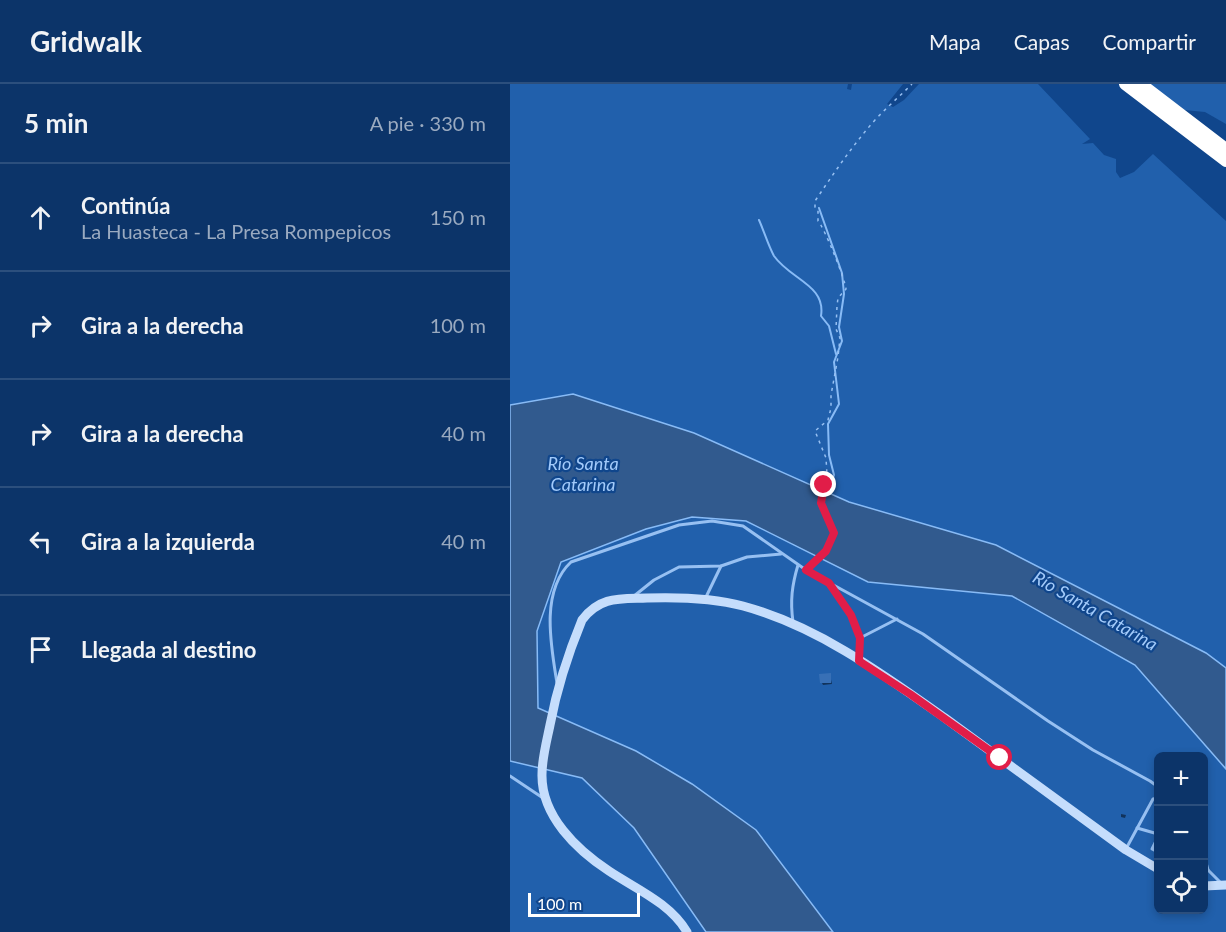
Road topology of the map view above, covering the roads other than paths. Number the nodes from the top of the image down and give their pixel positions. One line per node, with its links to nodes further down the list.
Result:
1 (1125, 84): 4 (highway)
2 (1141, 84): 3 (highway)
3 (1226, 149)
4 (1226, 161)
5 (781, 554): 6 (lane); 7 (lane); 15 (lane)
6 (798, 565): 8 (lane); 12 (lane)
7 (721, 566): 9 (lane); 10 (lane)
8 (829, 583): 11 (lane); 13 (lane)
9 (631, 599): 10 (main road); 15 (main road)
10 (704, 600): 12 (main road)
11 (897, 619): 13 (lane); 17 (lane)
12 (793, 623): 14 (main road)
13 (860, 638): 14 (lane)
14 (859, 661): 22 (main road)
15 (558, 687): 19 (main road)
16 (510, 776): 19 (lane)
17 (1154, 784)
18 (1154, 799): 20 (lane)
19 (547, 801): 27 (main road)
20 (1137, 828): 21 (lane); 22 (lane)
21 (1154, 834)
22 (1126, 850): 23 (main road)
23 (1154, 867)
24 (1208, 870): 25 (lane)
25 (1225, 885): 26 (main road)
26 (1208, 886)
27 (687, 932)

